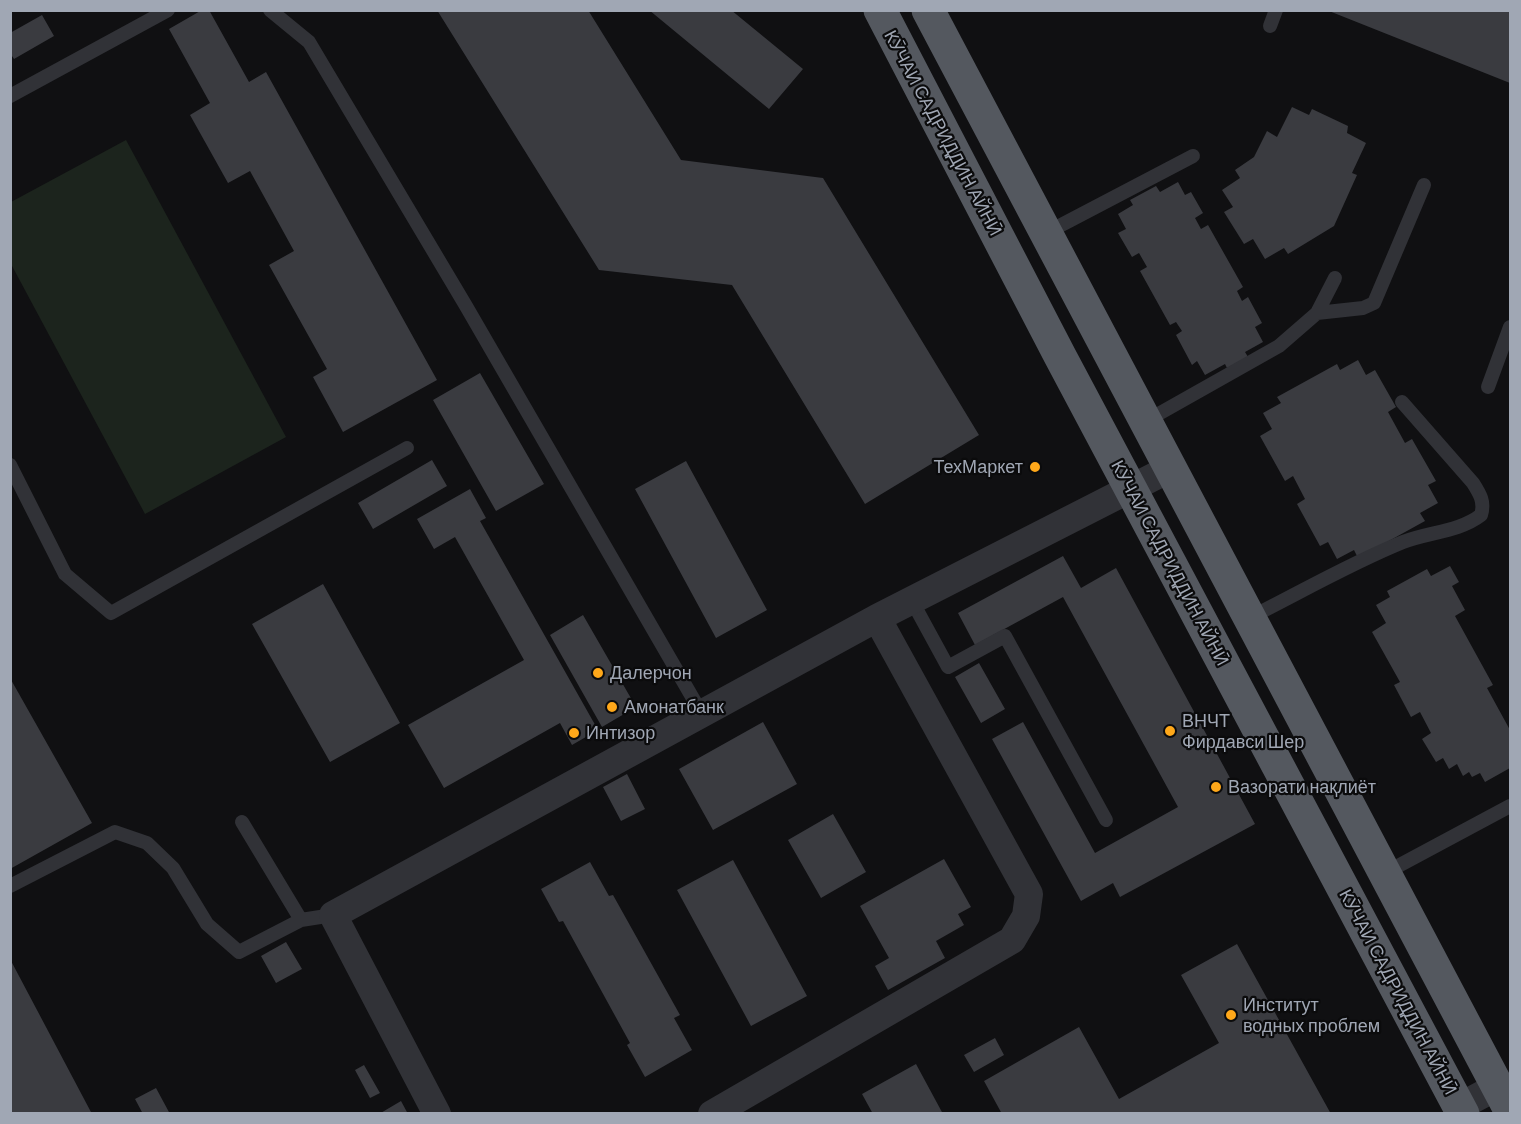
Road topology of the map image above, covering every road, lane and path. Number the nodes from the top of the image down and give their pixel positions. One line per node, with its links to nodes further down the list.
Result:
1 (168, 10): 7 (lane)
2 (270, 10): 24 (lane)
3 (880, 10): 20 (highway, КӮЧАИ САДРИДДИН АЙНӢ)
4 (928, 10): 10 (highway)
5 (1276, 10): 6 (lane)
6 (1270, 26)
7 (10, 96)
8 (1193, 156): 10 (lane)
9 (1424, 185): 12 (lane)
10 (1046, 233): 16 (highway)
11 (1335, 278): 12 (lane)
12 (1317, 313): 16 (lane)
13 (1510, 327): 14 (lane)
14 (1488, 387)
15 (1402, 402): 22 (lane)
16 (1146, 421): 19 (highway)
17 (407, 448): 18 (lane)
18 (10, 465)
19 (1172, 468): 20 (street); 22 (highway)
20 (1130, 489): 21 (street); 33 (highway, КӮЧАИ САДРИДДИН АЙНӢ)
21 (912, 601): 23 (street); 26 (lane)
22 (1251, 617): 28 (highway)
23 (878, 618): 24 (street); 35 (street)
24 (702, 714): 30 (street)
25 (1510, 806): 28 (lane)
26 (1106, 820)
27 (242, 822): 31 (lane)
28 (1385, 873): 32 (highway)
29 (10, 886): 31 (lane)
30 (333, 915): 31 (lane); 34 (street)
31 (302, 920)
32 (1506, 1092): 33 (street)
33 (1461, 1110)
34 (437, 1113)
35 (712, 1113)

